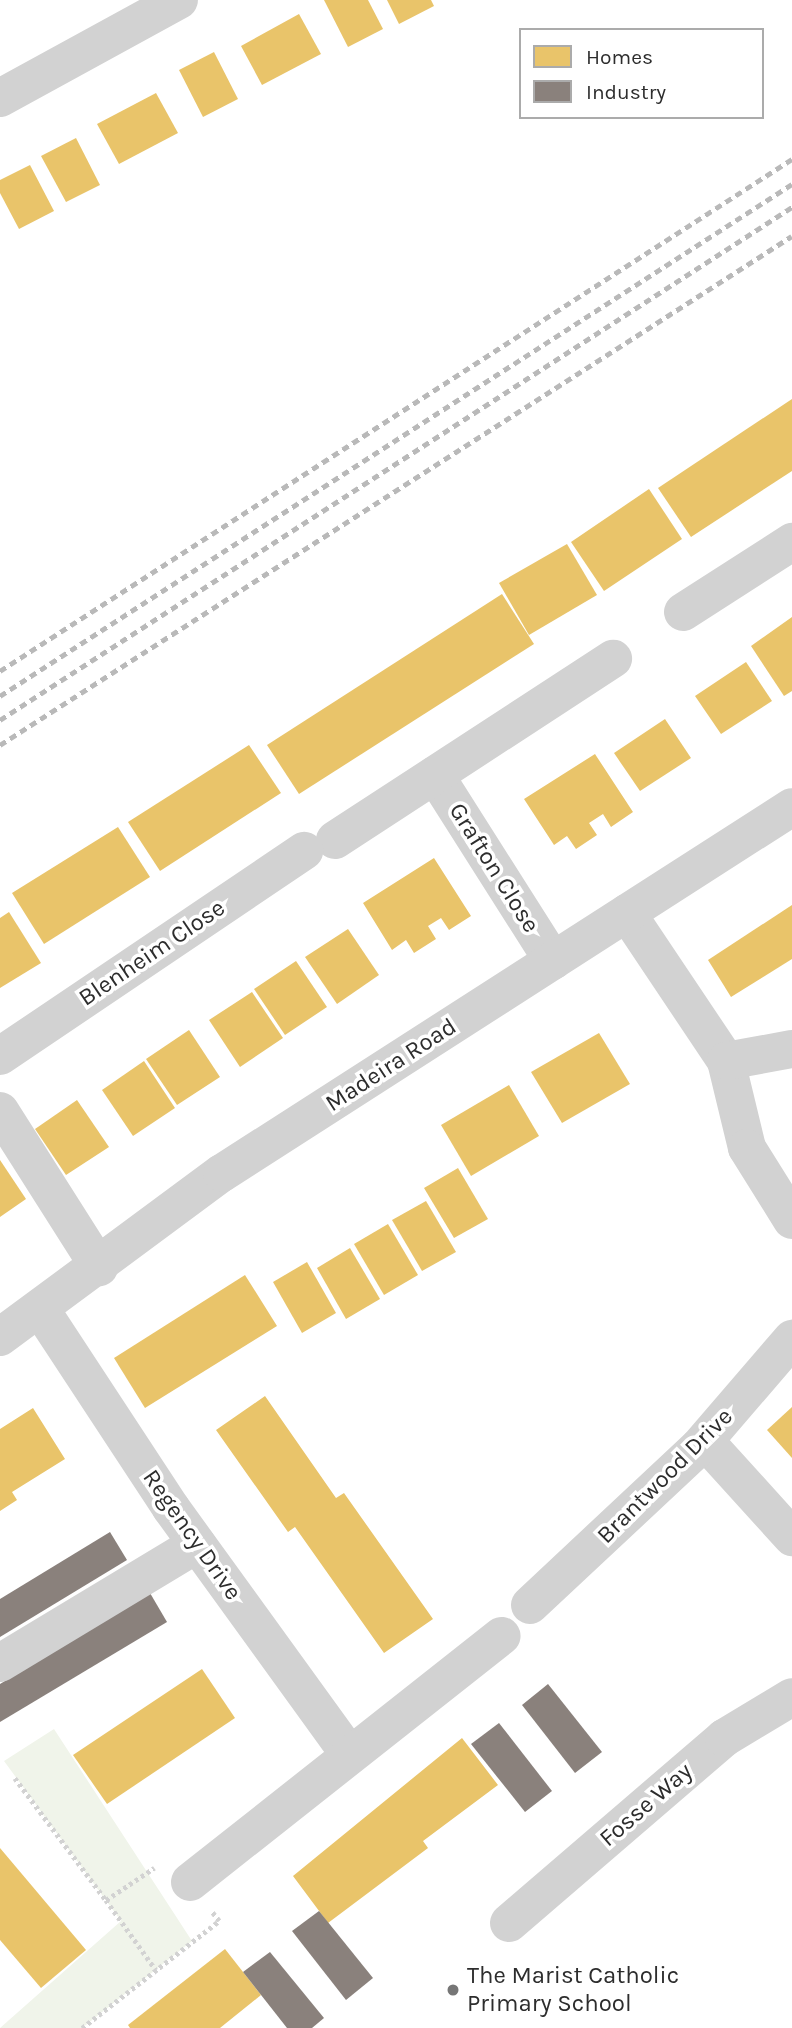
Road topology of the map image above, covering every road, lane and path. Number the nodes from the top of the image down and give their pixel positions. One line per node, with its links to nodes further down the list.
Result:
1 (179, 0): 2 (street)
2 (0, 98)
3 (792, 542): 4 (street)
4 (683, 612)
5 (613, 659): 6 (street, Grafton Close)
6 (435, 775): 8 (street, Grafton Close); 10 (street, Grafton Close)
7 (792, 807): 9 (street, Madeira Road)
8 (320, 845): 12 (street, Blenheim Close)
9 (627, 913): 10 (street, Madeira Road); 13 (street)
10 (553, 961): 16 (street, Madeira Road)
11 (792, 1049): 13 (street)
12 (0, 1056)
13 (726, 1060): 15 (street)
14 (0, 1111): 16 (street)
15 (792, 1220)
16 (99, 1267): 17 (street, Madeira Road)
17 (41, 1310): 18 (street, Madeira Road); 22 (street, Regency Drive)
18 (0, 1337)
19 (792, 1339): 20 (street, Brantwood Drive)
20 (705, 1441): 21 (street); 23 (street, Brantwood Drive)
21 (792, 1537)
22 (197, 1544): 25 (street); 27 (street, Regency Drive)
23 (530, 1605)
24 (502, 1636): 27 (street)
25 (0, 1663)
26 (792, 1697): 31 (street, Fosse Way)
27 (350, 1755): 29 (street)
28 (15, 1778): 30 (path)
29 (190, 1882): 30 (path); 32 (path)
30 (106, 1900): 32 (path)
31 (509, 1923)
32 (156, 1970): 33 (path)
33 (82, 2028)

